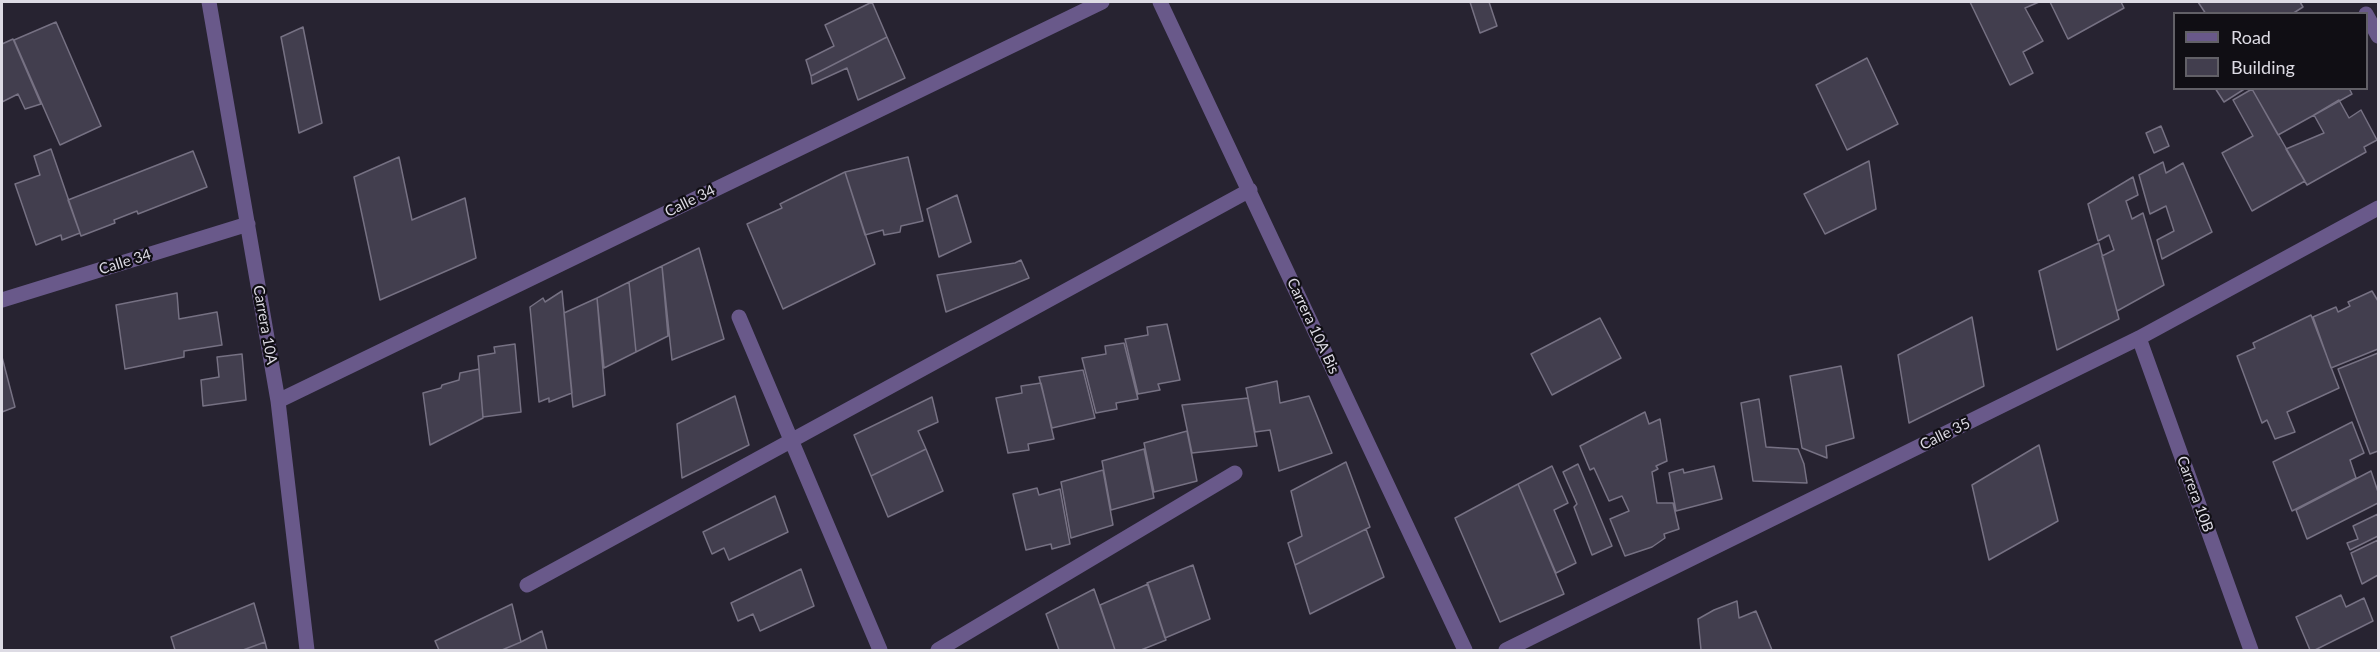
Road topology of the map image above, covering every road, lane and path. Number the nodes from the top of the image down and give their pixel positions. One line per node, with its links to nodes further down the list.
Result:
1 (209, 2): 8 (street, Carrera 10A)
2 (1102, 2): 12 (street, Calle 34)
3 (1160, 2): 6 (street, Carrera 10A Bis)
4 (2368, 17): 5 (street)
5 (2379, 36)
6 (1250, 190): 13 (street); 19 (street, Carrera 10A Bis)
7 (2379, 208): 11 (street, Calle 35)
8 (248, 224): 9 (street, Calle 34); 12 (street, Carrera 10A)
9 (2, 300)
10 (739, 317): 13 (street)
11 (2139, 338): 20 (street, Calle 35); 21 (street, Carrera 10B)
12 (278, 401): 16 (street, Carrera 10A)
13 (792, 440): 15 (street); 17 (street)
14 (1235, 473): 18 (street)
15 (527, 585)
16 (307, 651)
17 (880, 651)
18 (938, 651)
19 (1465, 651)
20 (1506, 651)
21 (2251, 651)

